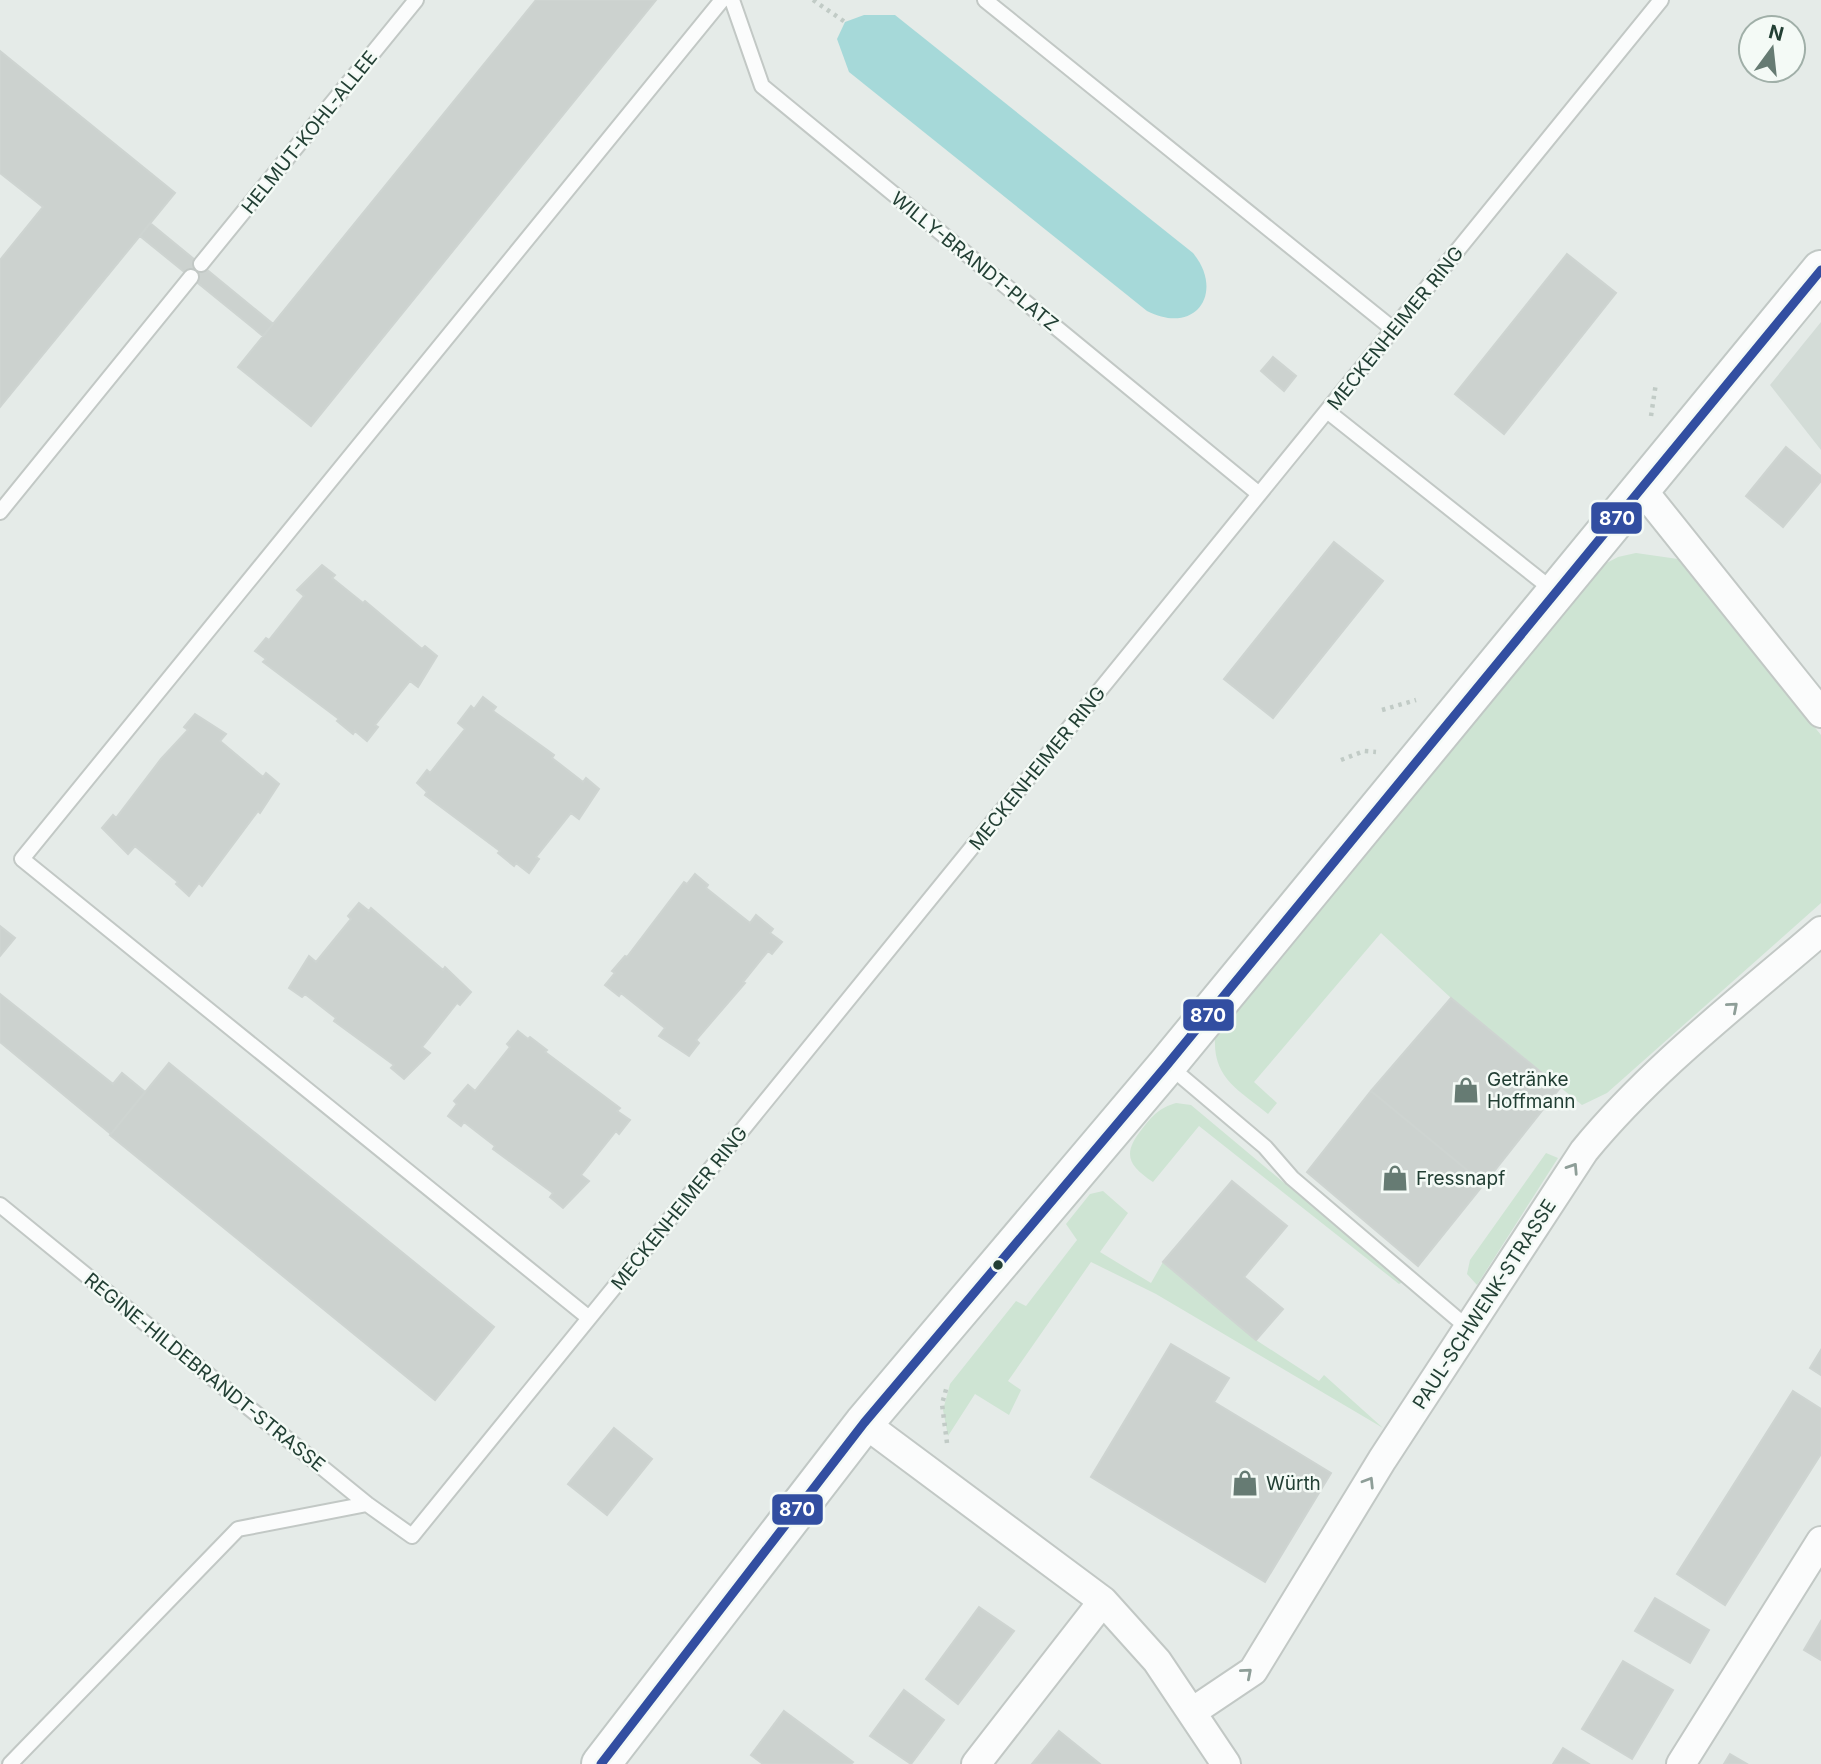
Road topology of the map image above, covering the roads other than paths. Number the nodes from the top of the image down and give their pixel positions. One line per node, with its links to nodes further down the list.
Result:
1 (416, 0): 6 (lane, HELMUT-KOHL-ALLEE)
2 (722, 0): 19 (lane)
3 (732, 0): 12 (lane, WILLY-BRANDT-PLATZ)
4 (985, 0): 9 (lane)
5 (1661, 0): 9 (lane, MECKENHEIMER RING)
6 (201, 264)
7 (1821, 270): 11 (main road)
8 (191, 277): 13 (lane)
9 (1393, 330): 10 (lane, MECKENHEIMER RING)
10 (1327, 411): 12 (lane, MECKENHEIMER RING); 14 (lane)
11 (1640, 487): 14 (main road); 15 (street)
12 (1259, 494): 19 (lane, MECKENHEIMER RING)
13 (0, 512)
14 (1554, 591): 17 (main road)
15 (1821, 713)
16 (1821, 931): 20 (street, PAUL-SCHWENK-STRASSE, one-way to 16)
17 (1167, 1065): 20 (lane); 21 (main road)
18 (0, 1205): 22 (lane, REGINE-HILDEBRANDT-STRASSE)
19 (589, 1318): 23 (lane, MECKENHEIMER RING)
20 (1468, 1328): 26 (street, PAUL-SCHWENK-STRASSE, one-way to 20)
21 (864, 1423): 25 (street); 28 (main road)
22 (367, 1504): 23 (lane, REGINE-HILDEBRANDT-STRASSE); 27 (lane)
23 (412, 1536)
24 (1821, 1541): 31 (street)
25 (1104, 1601): 26 (street); 29 (street)
26 (1192, 1712): 30 (street)
27 (10, 1764)
28 (601, 1764)
29 (976, 1764)
30 (1226, 1764)
31 (1681, 1764)

